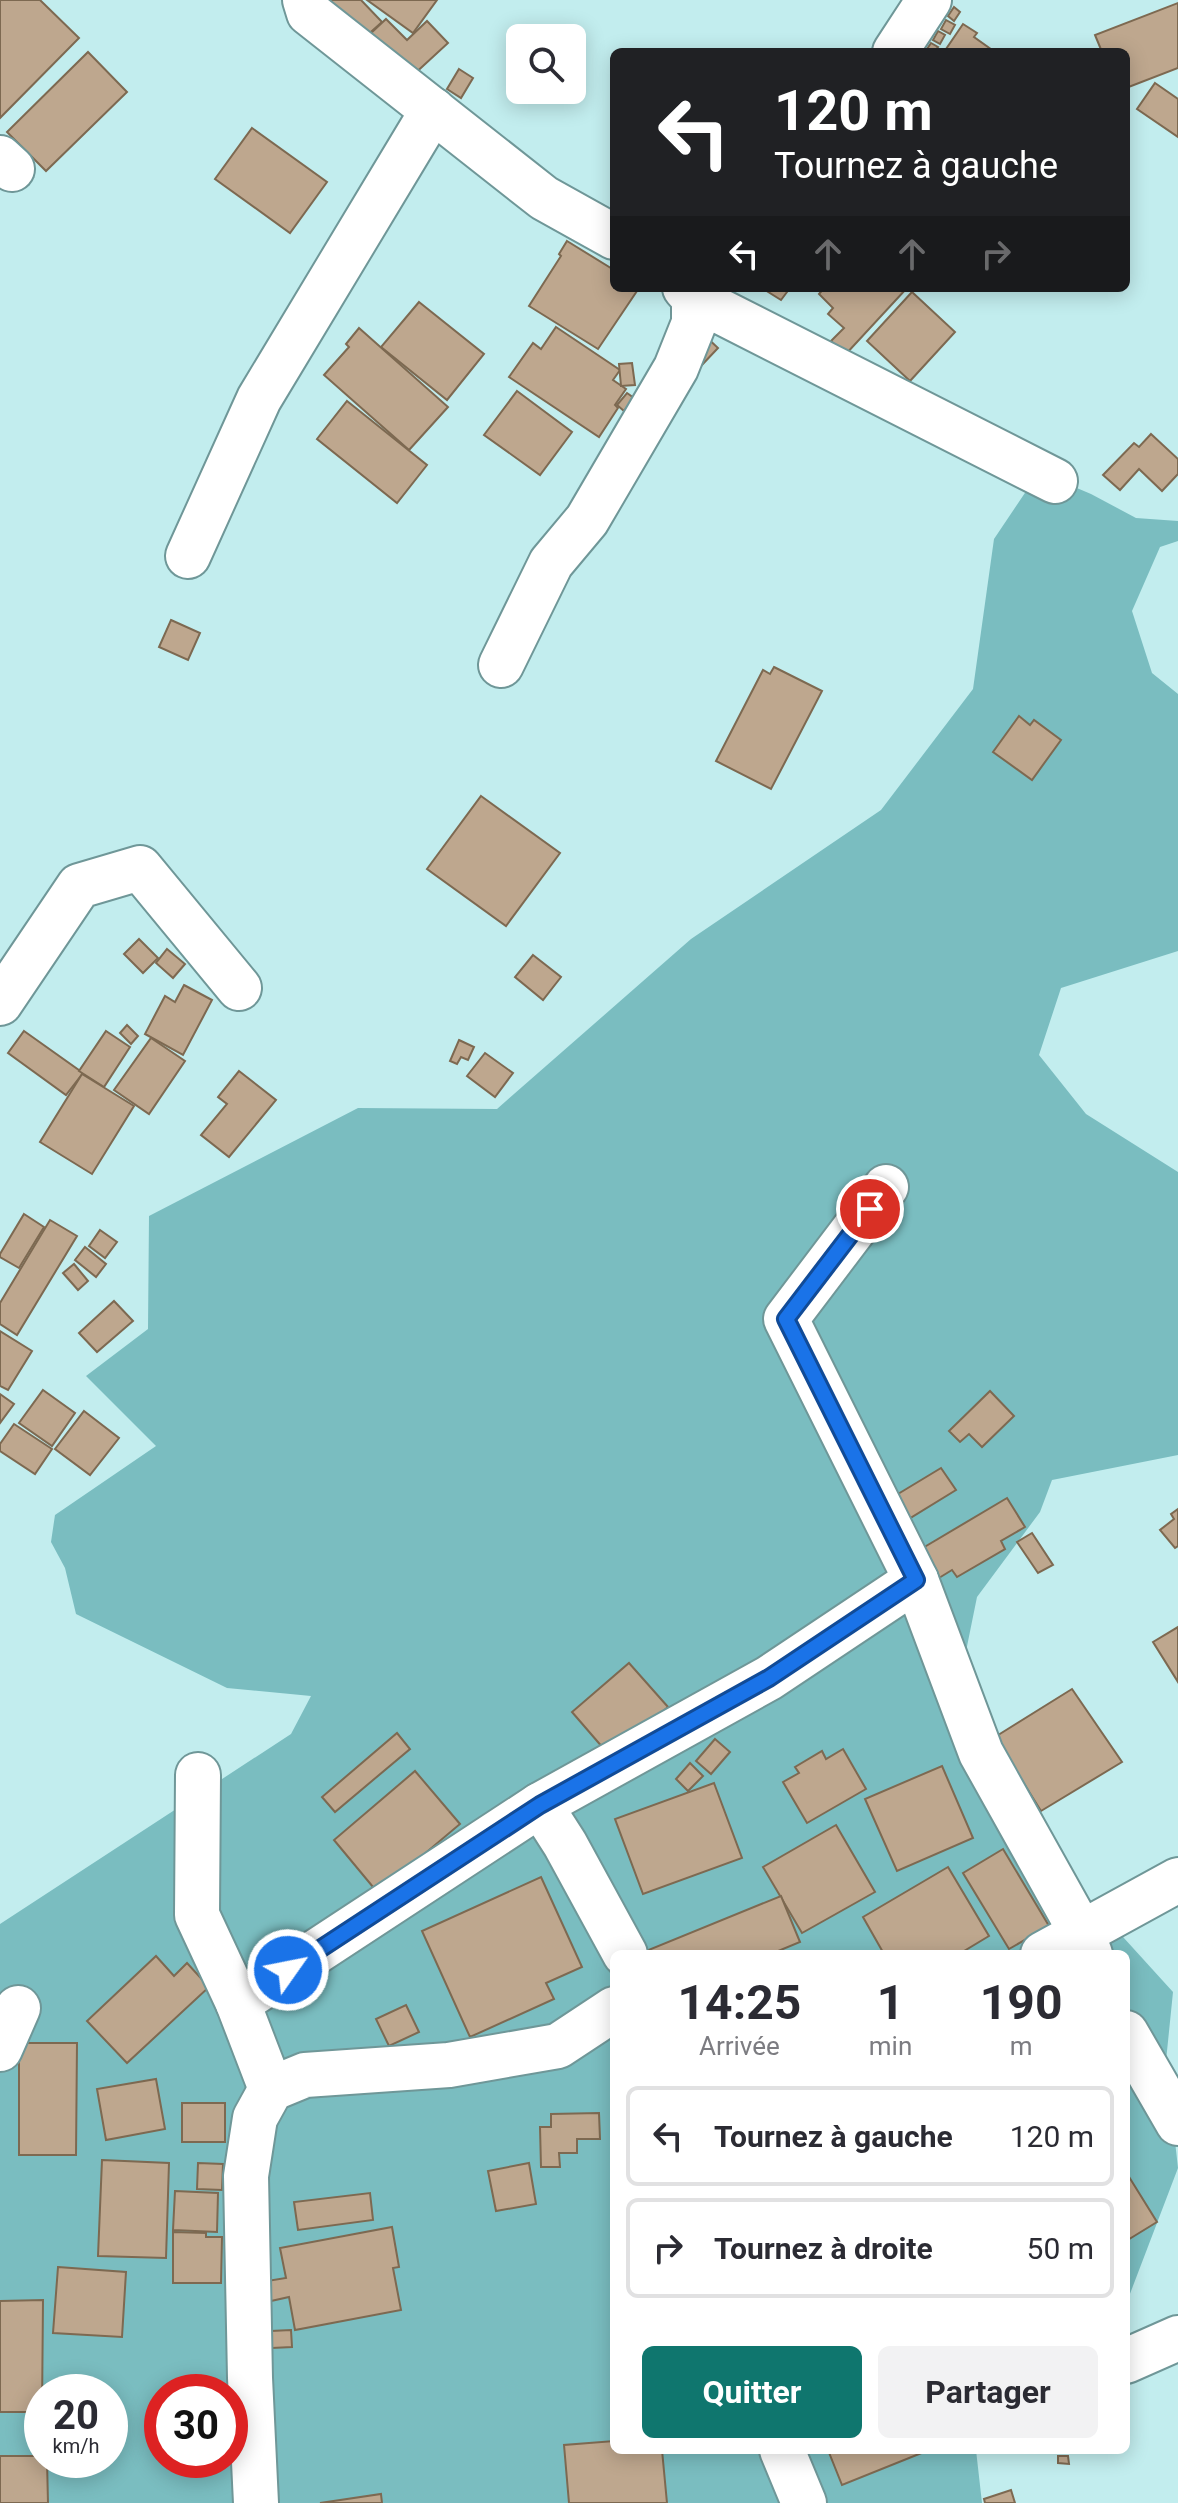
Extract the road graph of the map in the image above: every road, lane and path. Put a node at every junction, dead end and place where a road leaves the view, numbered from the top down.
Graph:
1 (305, 0) edge
2 (929, 0) edge
3 (898, 48) edge
4 (433, 110) junction
5 (610, 235) edge
6 (711, 297) edge
7 (1055, 481) dead end
8 (188, 556) dead end
9 (501, 665) dead end
10 (239, 988) dead end
11 (0, 1003) edge
12 (886, 1187) dead end
13 (916, 1580) junction
14 (198, 1775) dead end
15 (540, 1805) junction
16 (1178, 1880) edge
17 (1086, 1943) edge
18 (623, 1950) edge
19 (1059, 1950) edge
20 (238, 2003) junction
21 (18, 2008) dead end
22 (610, 2012) edge
23 (1130, 2040) edge
24 (0, 2049) edge
25 (271, 2089) junction
26 (1178, 2123) edge
27 (1178, 2338) edge
28 (1130, 2359) edge
29 (784, 2454) edge
30 (256, 2503) edge
31 (804, 2503) edge

1 - 4 street
2 - 3 street
4 - 5 street
4 - 8 street
6 - 7 street
6 - 9 street
10 - 11 street
12 - 13 street
13 - 15 street
13 - 17 street
14 - 20 street
15 - 18 street
15 - 20 street
16 - 17 street
17 - 19 street
20 - 25 street
21 - 24 street
22 - 25 street
23 - 26 street
25 - 30 street
27 - 28 street
29 - 31 street

